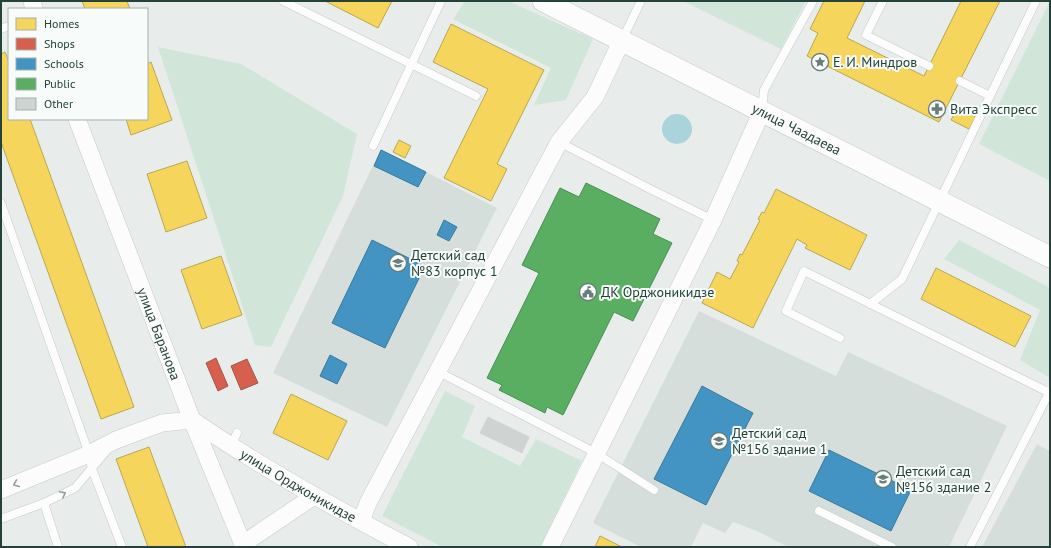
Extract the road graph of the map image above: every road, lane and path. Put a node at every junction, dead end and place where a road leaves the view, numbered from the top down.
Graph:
1 (283, 1) edge
2 (441, 1) edge
3 (543, 1) edge
4 (641, 1) edge
5 (813, 1) edge
6 (883, 1) edge
7 (1036, 1) edge
8 (622, 40) junction
9 (411, 65) junction
10 (929, 66) dead end
11 (960, 81) dead end
12 (476, 96) dead end
13 (990, 96) junction
14 (762, 111) junction
15 (76, 120) edge
16 (559, 142) junction
17 (373, 146) dead end
18 (939, 201) junction
19 (1, 203) edge
20 (713, 220) junction
21 (1050, 257) edge
22 (870, 304) junction
23 (840, 338) dead end
24 (437, 372) junction
25 (1050, 392) edge
26 (192, 420) junction
27 (596, 453) junction
28 (91, 461) junction
29 (1, 490) edge
30 (654, 490) dead end
31 (314, 496) junction
32 (44, 504) junction
33 (819, 511) dead end
34 (1, 519) edge
35 (360, 521) junction
36 (244, 546) edge
37 (58, 547) edge
38 (122, 547) edge
39 (409, 547) edge
40 (550, 547) edge
41 (892, 547) edge
42 (970, 547) edge

1 - 9 lane
2 - 9 lane
3 - 8 street, улица Чаадаева
4 - 8 lane
5 - 14 lane
6 - 10 lane
7 - 13 lane
8 - 14 street, улица Чаадаева
8 - 16 street
9 - 12 lane
9 - 17 lane
11 - 13 lane
13 - 18 lane
14 - 18 street, улица Чаадаева
14 - 20 street
15 - 26 street, улица Баранова
16 - 20 lane
16 - 24 street
18 - 21 street, улица Чаадаева
18 - 22 lane
19 - 28 lane
20 - 27 street
22 - 23 lane
22 - 25 lane
24 - 27 lane
24 - 35 street
25 - 42 lane
26 - 28 street
26 - 31 street, улица Орджоникидзе
26 - 36 street, улица Баранова
27 - 30 lane
27 - 40 street
28 -> 29 street
32 -> 28 lane
28 - 38 lane
31 - 35 street, улица Орджоникидзе
31 - 36 street
32 - 34 lane
32 - 37 lane
33 - 41 lane
35 - 39 street, улица Орджоникидзе

